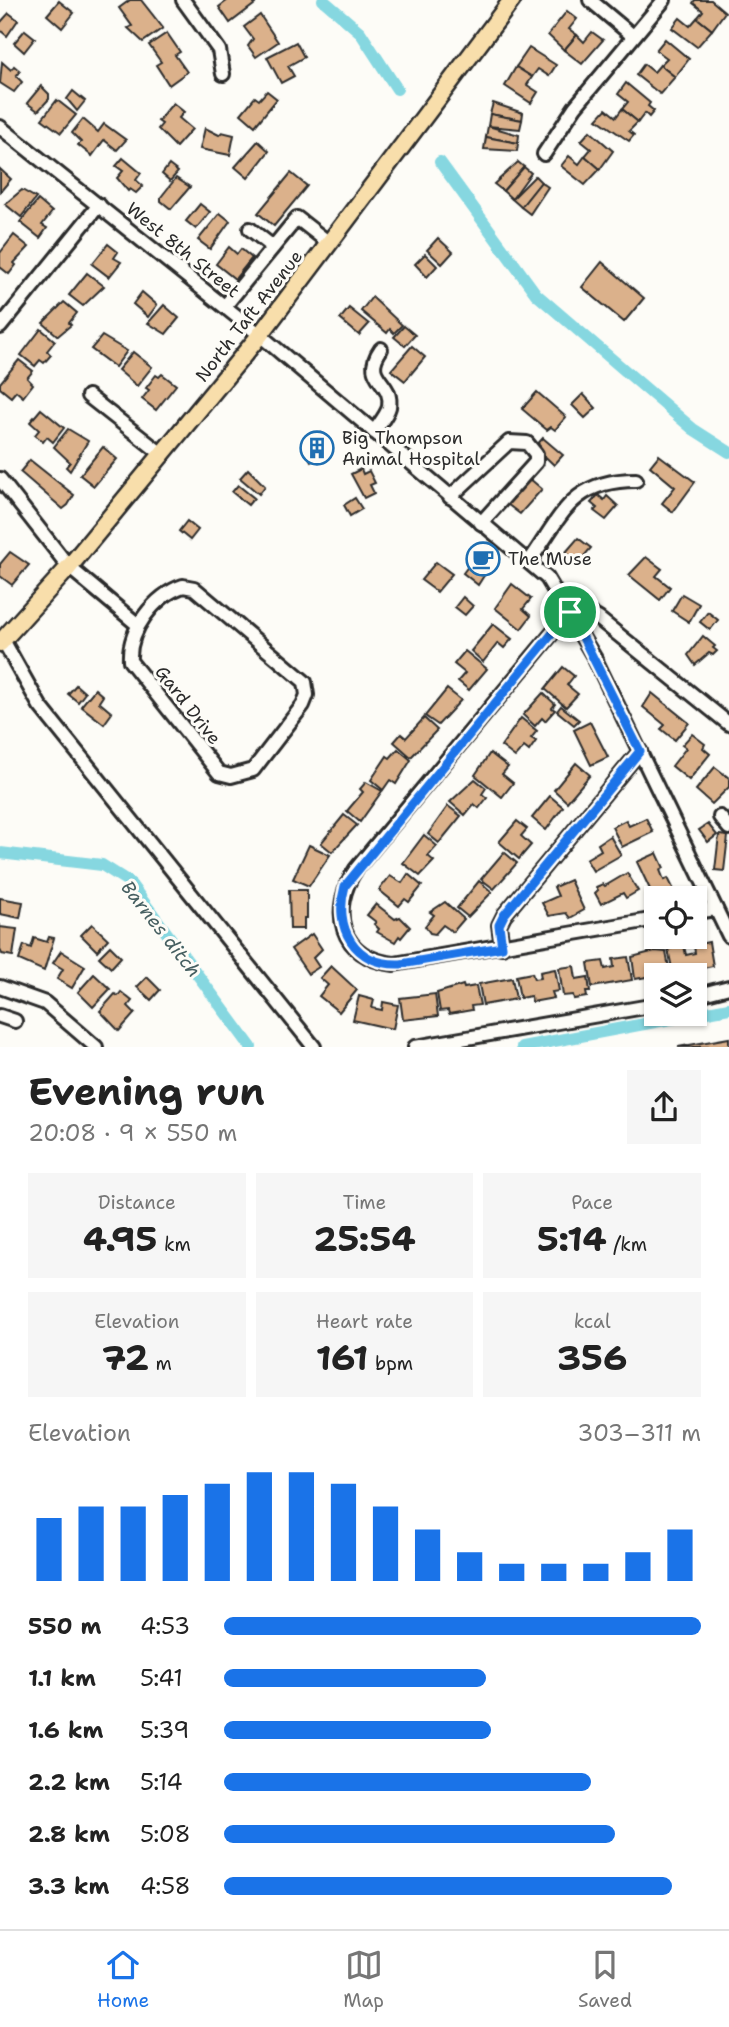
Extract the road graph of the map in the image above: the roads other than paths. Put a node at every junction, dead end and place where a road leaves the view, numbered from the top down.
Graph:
1 (183, 0) edge
2 (512, 0) edge
3 (590, 0) edge
4 (664, 0) edge
5 (633, 36) junction
6 (223, 74) dead end
7 (0, 127) edge
8 (544, 153) dead end
9 (99, 205) junction
10 (250, 229) dead end
11 (329, 243) junction
12 (273, 247) junction
13 (225, 306) junction
14 (0, 327) edge
15 (260, 335) junction
16 (380, 349) dead end
17 (88, 396) dead end
18 (374, 432) junction
19 (163, 455) junction
20 (0, 479) edge
21 (636, 480) dead end
22 (450, 497) junction
23 (481, 523) junction
24 (529, 562) junction
25 (69, 567) junction
26 (559, 595) junction
27 (570, 612) junction
28 (138, 625) junction
29 (1, 642) edge
30 (729, 724) edge
31 (640, 751) junction
32 (716, 909) junction
33 (707, 910) edge
34 (644, 921) edge
35 (729, 936) edge
36 (502, 947) junction
37 (0, 987) edge
38 (729, 988) edge
39 (707, 993) edge
40 (644, 1007) edge
41 (0, 1016) edge
42 (15, 1021) dead end
43 (96, 1047) edge
44 (314, 1047) edge
45 (415, 1047) edge

1 - 6 street
2 - 11 main road, North Taft Avenue
3 - 5 street
4 - 5 street
5 - 8 street
7 - 9 street, West 8th Street
9 - 13 street, West 8th Street
9 - 14 street
10 - 12 street
11 - 12 street
11 - 15 main road, North Taft Avenue
12 - 13 street
13 - 15 street, West 8th Street
15 - 18 street, West 8th Street
15 - 19 main road, North Taft Avenue
16 - 18 street
17 - 19 street
18 - 22 street, West 8th Street
19 - 25 main road, North Taft Avenue
20 - 25 street
21 - 24 street
22 - 23 street, West 8th Street
22 - 23 street
23 - 24 street, West 8th Street
24 - 26 street, West 8th Street
25 - 28 street
25 - 29 main road, North Taft Avenue
26 - 27 street, West 8th Street
26 - 30 street
27 - 31 street, West 8th Street
27 - 36 street
28 - 28 street, Gard Drive
29 - 44 street
31 - 32 street, West 8th Street
31 - 36 street
32 - 33 street
32 - 35 street, West 8th Street
34 - 36 street
37 - 43 street
38 - 39 street
40 - 45 street
41 - 42 street

